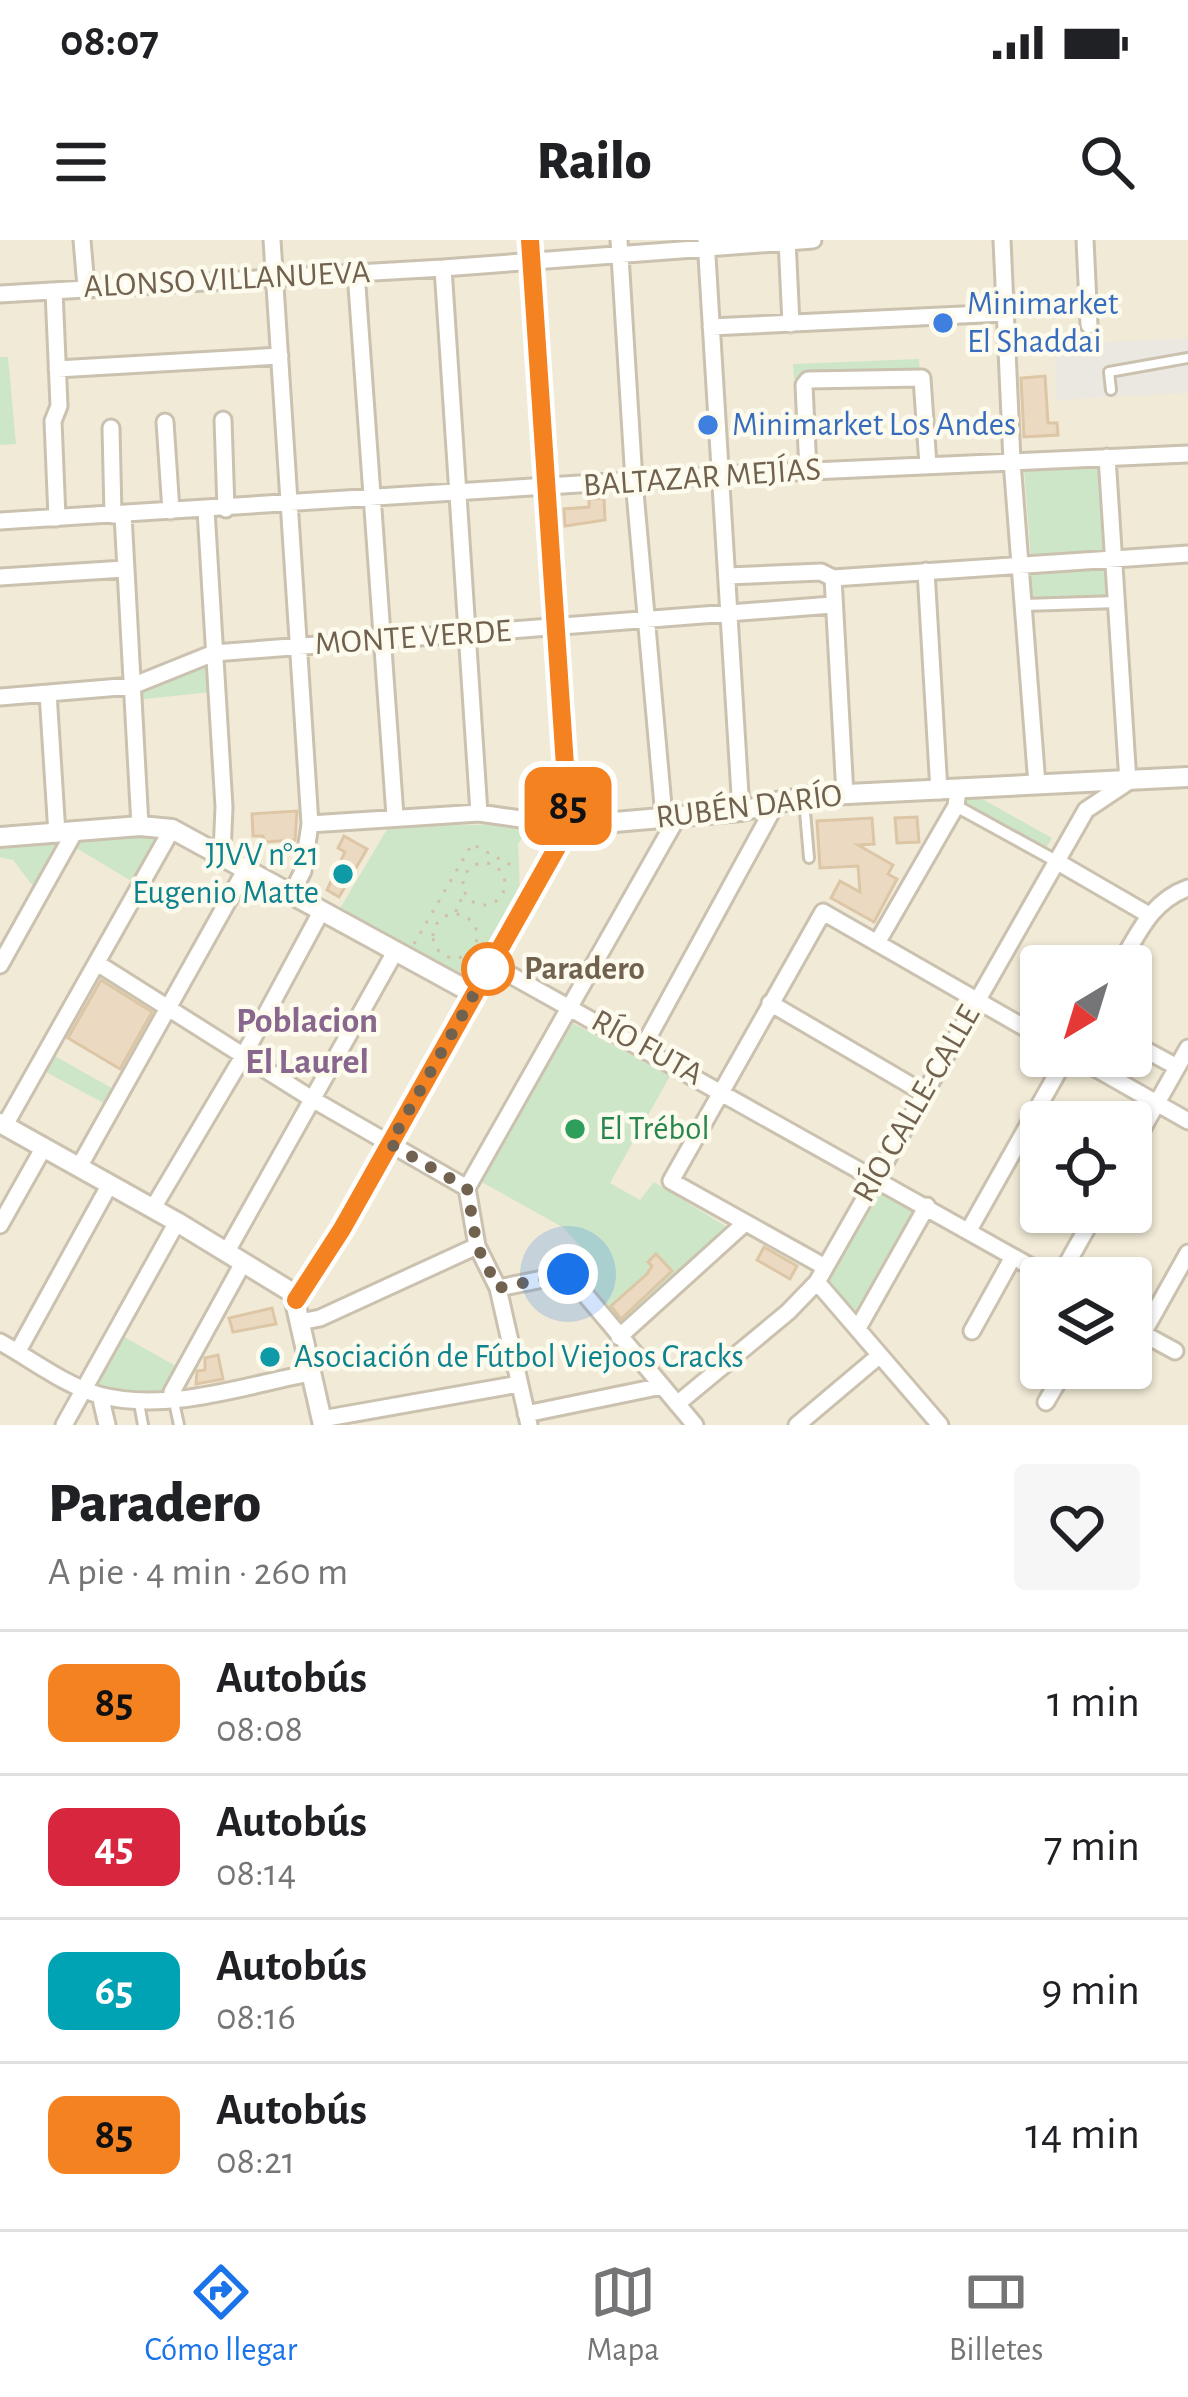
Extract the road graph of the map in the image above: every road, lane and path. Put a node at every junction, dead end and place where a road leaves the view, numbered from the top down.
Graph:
1 (82, 240) edge
2 (272, 240) edge
3 (530, 240) edge
4 (813, 240) edge
5 (1002, 240) edge
6 (1085, 240) edge
7 (788, 241) edge
8 (706, 243) edge
9 (620, 246) edge
10 (532, 261) junction
11 (443, 268) junction
12 (356, 272) junction
13 (274, 277) junction
14 (86, 287) junction
15 (54, 291) junction
16 (0, 294) edge
17 (1004, 313) junction
18 (791, 324) junction
19 (1089, 325) dead end
20 (712, 327) junction
21 (280, 356) junction
22 (1188, 358) edge
23 (57, 369) junction
24 (1111, 390) dead end
25 (224, 420) dead end
26 (165, 422) dead end
27 (111, 428) dead end
28 (1188, 454) edge
29 (1107, 457) junction
30 (1012, 461) junction
31 (928, 465) junction
32 (808, 471) junction
33 (721, 475) junction
34 (634, 481) junction
35 (547, 488) junction
36 (458, 493) junction
37 (372, 499) junction
38 (289, 504) junction
39 (226, 509) junction
40 (206, 510) junction
41 (171, 511) junction
42 (118, 515) junction
43 (57, 518) junction
44 (0, 521) edge
45 (1188, 554) edge
46 (1116, 561) junction
47 (1021, 565) junction
48 (124, 569) junction
49 (926, 571) junction
50 (728, 575) junction
51 (0, 577) edge
52 (832, 578) junction
53 (1118, 602) junction
54 (832, 605) junction
55 (1024, 605) junction
56 (730, 616) junction
57 (646, 623) junction
58 (556, 628) junction
59 (465, 633) junction
60 (381, 640) junction
61 (298, 647) junction
62 (214, 653) junction
63 (132, 686) junction
64 (48, 693) junction
65 (0, 697) edge
66 (1188, 777) edge
67 (1128, 782) junction
68 (1037, 785) junction
69 (845, 795) junction
70 (951, 795) junction
71 (804, 797) junction
72 (778, 800) junction
73 (741, 811) junction
74 (479, 813) junction
75 (395, 816) junction
76 (671, 817) junction
77 (310, 824) junction
78 (140, 826) junction
79 (569, 826) junction
80 (172, 829) junction
81 (66, 832) junction
82 (0, 837) edge
83 (222, 853) junction
84 (809, 858) dead end
85 (1056, 861) junction
86 (511, 865) dead end
87 (247, 867) junction
88 (1188, 888) edge
89 (292, 893) junction
90 (467, 897) junction
91 (322, 910) junction
92 (456, 914) junction
93 (1149, 915) junction
94 (877, 943) junction
95 (475, 944) junction
96 (1131, 945) edge
97 (404, 948) junction
98 (487, 956) junction
99 (97, 963) junction
100 (0, 965) edge
101 (474, 994) junction
102 (976, 1000) junction
103 (770, 1003) junction
104 (570, 1005) junction
105 (170, 1006) junction
106 (1020, 1025) edge
107 (643, 1047) junction
108 (1188, 1048) edge
109 (245, 1053) junction
110 (1152, 1053) edge
111 (1177, 1067) junction
112 (1059, 1077) edge
113 (1109, 1077) edge
114 (721, 1090) junction
115 (924, 1093) junction
116 (312, 1099) junction
117 (1157, 1103) junction
118 (1152, 1112) edge
119 (1188, 1121) edge
120 (2, 1124) edge
121 (390, 1144) junction
122 (44, 1147) junction
123 (79, 1167) junction
124 (875, 1177) junction
125 (110, 1184) junction
126 (467, 1188) junction
127 (927, 1206) junction
128 (153, 1208) junction
129 (177, 1222) junction
130 (745, 1223) junction
131 (0, 1225) edge
132 (969, 1230) junction
133 (477, 1246) junction
134 (1188, 1253) edge
135 (1013, 1257) junction
136 (235, 1258) junction
137 (1020, 1260) edge
138 (821, 1275) junction
139 (498, 1288) junction
140 (296, 1300) junction
141 (1152, 1307) edge
142 (300, 1322) junction
143 (858, 1328) junction
144 (972, 1331) dead end
145 (619, 1337) junction
146 (1152, 1338) edge
147 (0, 1342) edge
148 (1175, 1351) dead end
149 (18, 1352) junction
150 (880, 1355) junction
151 (310, 1373) junction
152 (519, 1384) junction
153 (662, 1386) junction
154 (1054, 1389) edge
155 (92, 1392) junction
156 (139, 1400) junction
157 (174, 1400) junction
158 (1046, 1402) dead end
159 (685, 1418) edge
160 (528, 1420) edge
161 (322, 1422) edge
162 (64, 1425) edge
163 (106, 1425) edge
164 (143, 1425) edge
165 (179, 1425) edge
166 (797, 1425) edge
167 (940, 1425) edge

1 - 14 street
2 - 13 street
3 - 10 street
4 - 7 street, ALONSO VILLANUEVA
5 - 17 street
6 - 19 street
7 - 8 street, ALONSO VILLANUEVA
7 - 18 street
8 - 9 street, ALONSO VILLANUEVA
8 - 20 street
9 - 10 street, ALONSO VILLANUEVA
9 - 34 street
10 - 11 street, ALONSO VILLANUEVA
10 - 35 street
11 - 12 street, ALONSO VILLANUEVA
11 - 36 street
12 - 13 street, ALONSO VILLANUEVA
12 - 37 street
13 - 14 street, ALONSO VILLANUEVA
13 - 21 street
14 - 15 street, ALONSO VILLANUEVA
15 - 16 street, ALONSO VILLANUEVA
15 - 23 street
17 - 18 street
17 - 30 street
18 - 20 street
20 - 33 street
21 - 23 street
21 - 38 street
22 - 24 lane
23 - 43 street
25 - 39 street
26 - 41 street
27 - 42 street
28 - 29 street, BALTAZAR MEJÍAS
29 - 30 street, BALTAZAR MEJÍAS
29 - 46 street
30 - 31 street, BALTAZAR MEJÍAS
30 - 47 street
31 - 32 street, BALTAZAR MEJÍAS
31 - 32 street
32 - 33 street, BALTAZAR MEJÍAS
33 - 34 street, BALTAZAR MEJÍAS
33 - 50 street
34 - 35 street, BALTAZAR MEJÍAS
34 - 57 street
35 - 36 street, BALTAZAR MEJÍAS
35 - 58 street
36 - 37 street, BALTAZAR MEJÍAS
36 - 59 street
37 - 38 street, BALTAZAR MEJÍAS
37 - 60 street
38 - 39 street, BALTAZAR MEJÍAS
38 - 61 street
39 - 40 street, BALTAZAR MEJÍAS
40 - 41 street, BALTAZAR MEJÍAS
40 - 62 street
41 - 42 street, BALTAZAR MEJÍAS
42 - 43 street, BALTAZAR MEJÍAS
42 - 48 street
43 - 44 street, BALTAZAR MEJÍAS
45 - 46 street
46 - 47 street
46 - 53 street
47 - 49 street
47 - 55 street
48 - 51 street
48 - 63 street
49 - 52 street
49 - 70 street
50 - 52 street
50 - 56 street
52 - 54 street
53 - 55 street
53 - 67 street
54 - 56 street, MONTE VERDE
54 - 69 street
55 - 68 street
56 - 57 street, MONTE VERDE
56 - 73 street
57 - 58 street, MONTE VERDE
57 - 76 street
58 - 59 street, MONTE VERDE
58 - 79 street
59 - 60 street, MONTE VERDE
59 - 74 street
60 - 61 street, MONTE VERDE
60 - 75 street
61 - 62 street, MONTE VERDE
61 - 77 street
62 - 63 street, MONTE VERDE
62 - 83 street
63 - 64 street, MONTE VERDE
63 - 78 street
64 - 65 street, MONTE VERDE
64 - 81 street
66 - 67 street, RUBÉN DARÍO
67 - 68 street, RUBÉN DARÍO
67 - 85 street, RÍO CALLE-CALLE
68 - 70 street, RUBÉN DARÍO
69 - 70 street, RUBÉN DARÍO
69 - 71 street, RUBÉN DARÍO
70 - 85 street
70 - 94 street
71 - 72 street, RUBÉN DARÍO
71 - 84 lane
72 - 73 street, RUBÉN DARÍO
72 - 107 street
73 - 76 street, RUBÉN DARÍO
74 - 75 street, RUBÉN DARÍO
74 - 79 street, RUBÉN DARÍO
75 - 77 street, RUBÉN DARÍO
76 - 79 street, RUBÉN DARÍO
76 - 104 street
77 - 89 street
78 - 80 street
78 - 81 street
79 - 98 street
80 - 83 street
80 - 99 street
81 - 82 street
81 - 100 street
83 - 87 street
85 - 93 street
85 - 102 street, RÍO CALLE-CALLE
86 - 97 path
87 - 89 street
87 - 105 street
88 - 93 street
89 - 91 street
90 - 90 path
90 - 92 path
91 - 97 street
91 - 109 street
92 - 95 path
92 - 95 path
93 - 96 street
94 - 102 street
94 - 103 street
95 - 98 path
97 - 101 street
97 - 116 street
98 - 101 street
98 - 104 street, RÍO FUTA
99 - 105 street
99 - 120 street
101 - 121 street
102 - 106 street
102 - 115 street, RÍO CALLE-CALLE
103 - 114 street
103 - 115 street
104 - 107 street, RÍO FUTA
104 - 126 street
105 - 109 street
105 - 123 street
107 - 114 street, RÍO FUTA
108 - 111 street
109 - 116 street
109 - 128 street
110 - 111 street
111 - 117 street
112 - 132 street
113 - 117 street
114 - 124 street, RÍO FUTA
114 - 130 street
115 - 124 street, RÍO CALLE-CALLE
116 - 121 street
116 - 136 street
117 - 118 street
117 - 119 street
120 - 122 street
121 - 126 street
121 - 140 street
122 - 123 street
122 - 131 street
123 - 125 street
124 - 127 street, RÍO FUTA
124 - 138 street, RÍO CALLE-CALLE
125 - 128 street
125 - 149 street
126 - 133 street
127 - 132 street, RÍO FUTA
127 - 143 street
128 - 129 street
129 - 136 street
129 - 155 street
130 - 138 street
130 - 145 street
132 - 135 street, RÍO FUTA
133 - 139 street
133 - 142 street
134 - 141 street
135 - 137 street, RÍO FUTA
135 - 144 street
136 - 140 street
136 - 157 street
138 - 143 street
138 - 159 street, RÍO CALLE-CALLE
139 - 145 street
139 - 152 street
140 - 142 street
142 - 151 street
143 - 150 street
145 - 153 street
146 - 148 street
147 - 149 street
149 - 155 street
150 - 166 street
150 - 167 street
151 - 157 street
151 - 161 street
152 - 160 street
152 - 161 street
153 - 159 street
153 - 160 street
154 - 158 street
155 - 156 street
155 - 162 street
155 - 163 street
156 - 157 street
156 - 164 lane
157 - 165 lane

